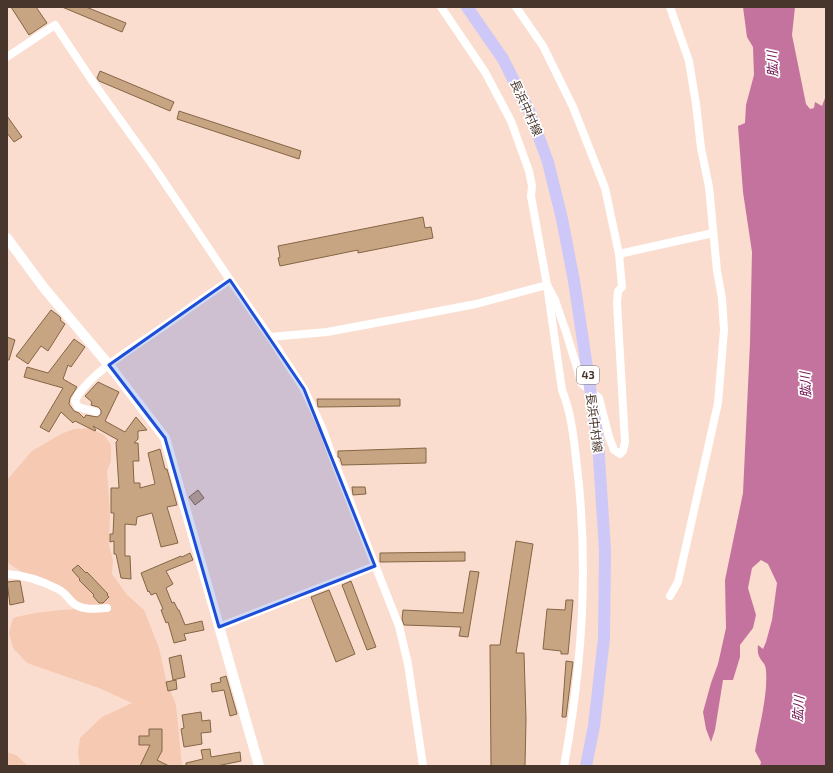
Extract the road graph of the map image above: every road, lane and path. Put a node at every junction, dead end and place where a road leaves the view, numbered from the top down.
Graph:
1 (441, 7) edge
2 (467, 7) edge
3 (516, 7) edge
4 (670, 7) edge
5 (7, 57) edge
6 (713, 233) junction
7 (7, 238) edge
8 (619, 254) junction
9 (230, 280) junction
10 (548, 286) junction
11 (270, 337) junction
12 (109, 365) junction
13 (590, 390) junction
14 (96, 412) dead end
15 (375, 566) junction
16 (7, 574) edge
17 (670, 596) dead end
18 (107, 608) dead end
19 (220, 627) junction
20 (259, 766) edge
21 (423, 766) edge
22 (564, 766) edge
23 (586, 766) edge

1 - 10 street
2 - 13 main road, 長浜中村線 / 43
3 - 8 street
4 - 6 street
5 - 9 street
6 - 8 street
6 - 17 street
7 - 12 street
8 - 13 street
9 - 11 street
9 - 12 street
10 - 11 street
10 - 13 street
10 - 22 street
11 - 15 street
12 - 14 street
12 - 19 street
13 - 23 main road, 長浜中村線 / 43
15 - 19 street
15 - 21 street
16 - 18 street
19 - 20 street

